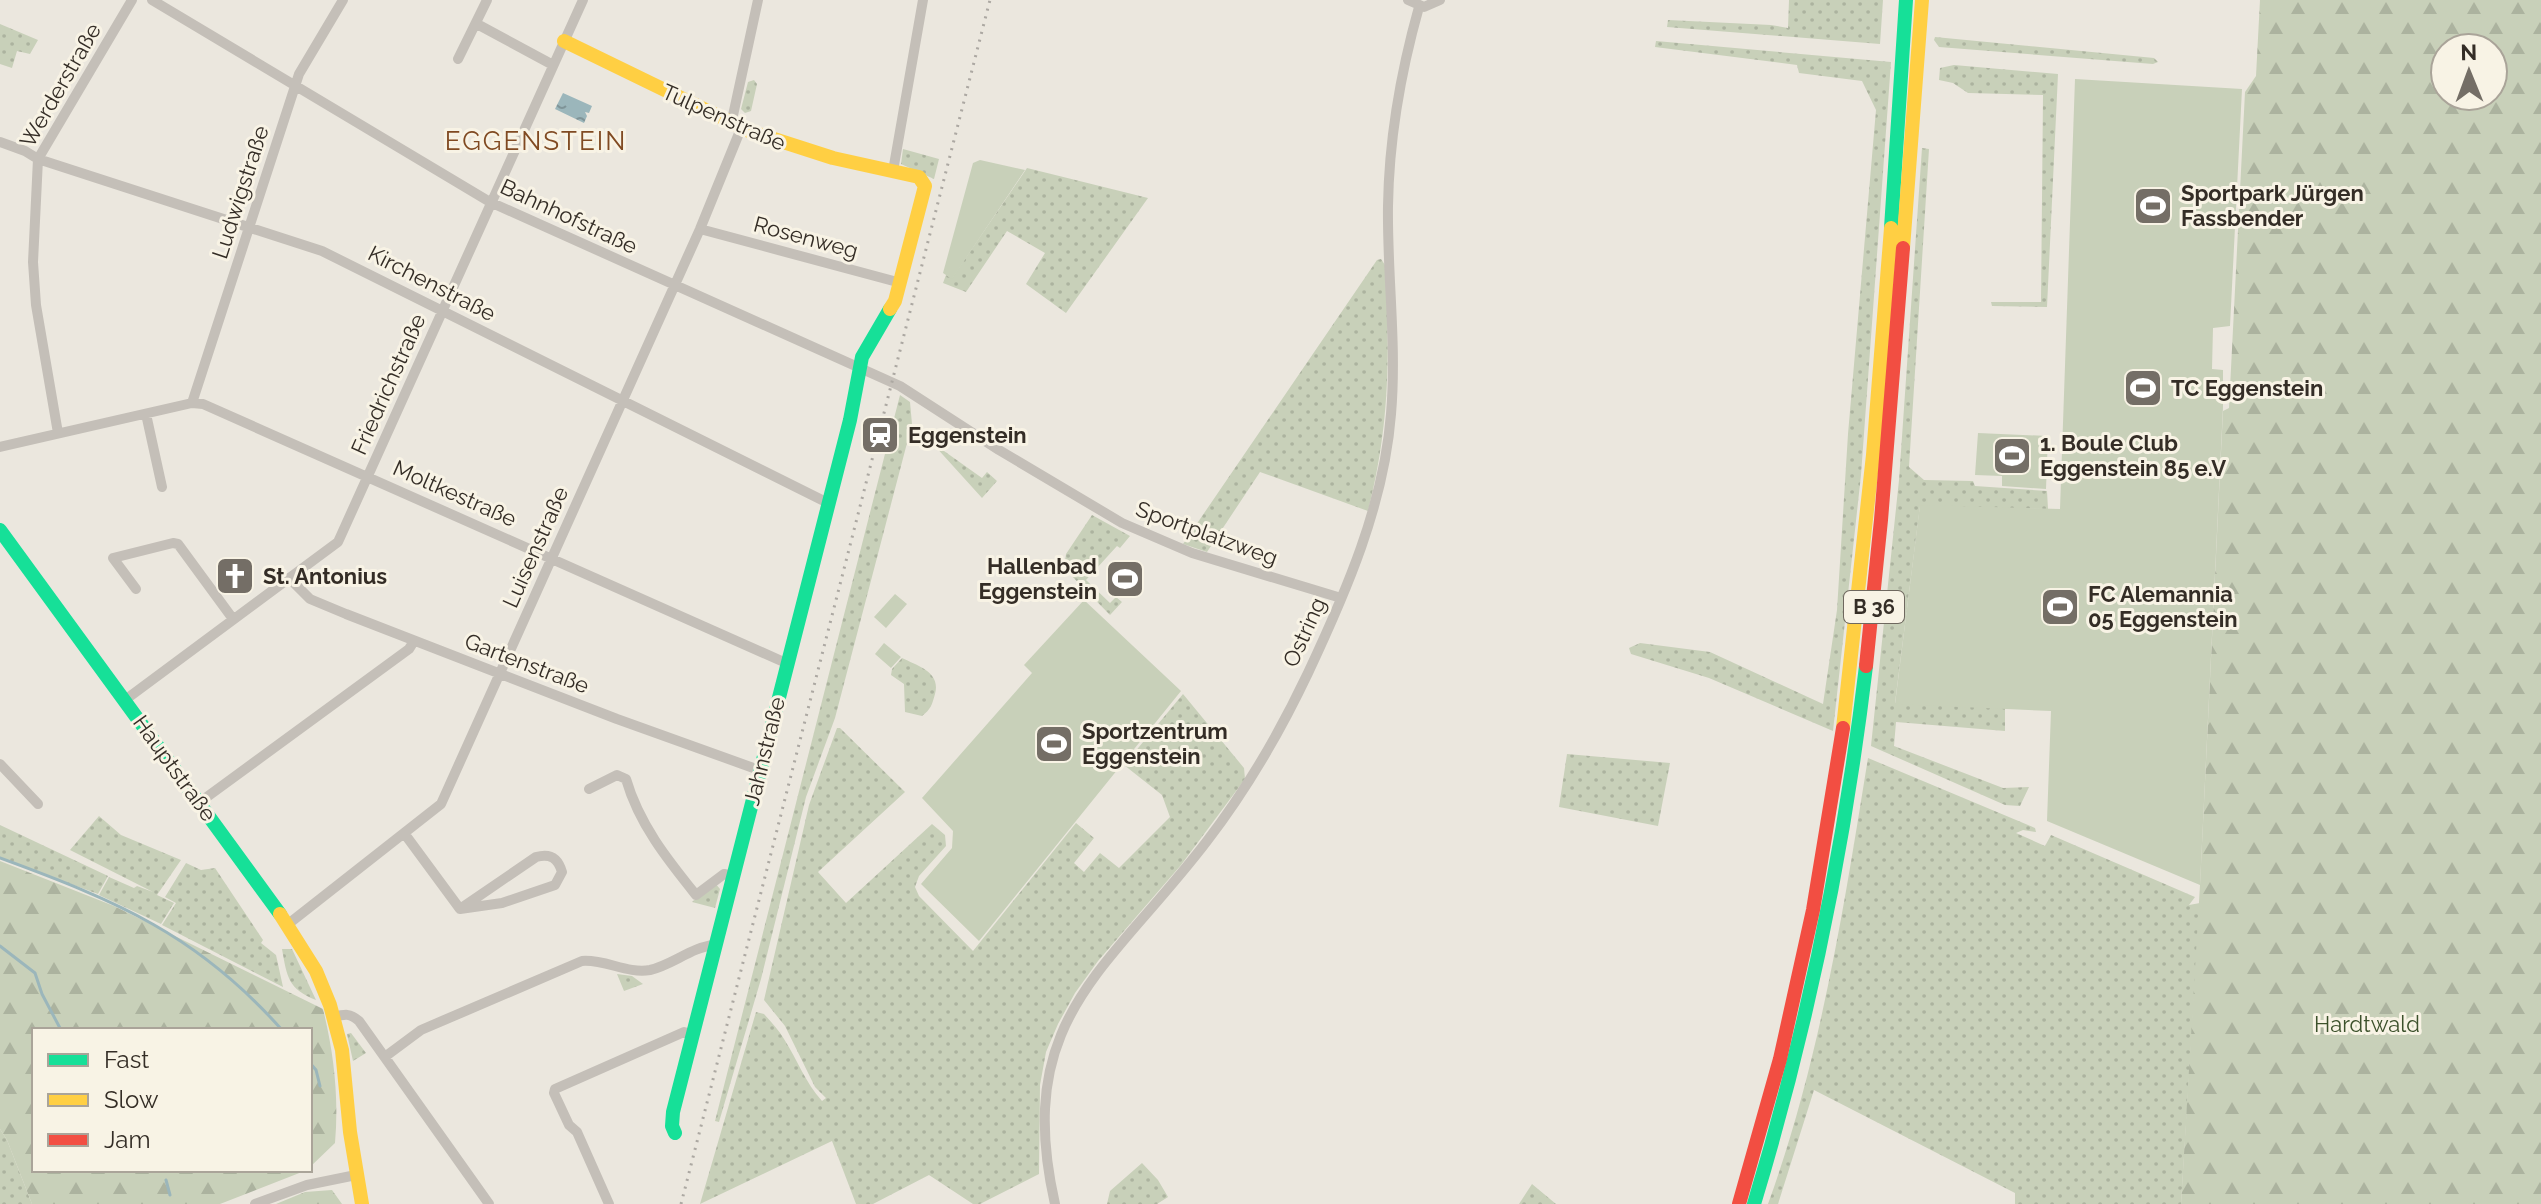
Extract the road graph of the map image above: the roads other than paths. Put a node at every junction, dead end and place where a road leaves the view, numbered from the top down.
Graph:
1 (132, 0) edge
2 (152, 0) edge
3 (343, 0) edge
4 (487, 0) edge
5 (583, 0) edge
6 (758, 0) edge
7 (923, 0) edge
8 (1408, 0) edge
9 (1440, 0) edge
10 (1906, 0) edge
11 (1922, 0) edge
12 (1419, 7) junction
13 (477, 24) junction
14 (564, 41) junction
15 (458, 59) dead end
16 (553, 65) junction
17 (295, 85) junction
18 (737, 123) junction
19 (0, 142) edge
20 (38, 159) junction
21 (893, 171) junction
22 (490, 202) junction
23 (250, 229) junction
24 (700, 229) junction
25 (901, 283) junction
26 (674, 285) junction
27 (443, 310) junction
28 (860, 368) junction
29 (622, 401) junction
30 (192, 403) junction
31 (146, 414) junction
32 (58, 433) junction
33 (0, 447) edge
34 (368, 476) junction
35 (162, 487) dead end
36 (828, 503) junction
37 (0, 530) edge
38 (552, 558) junction
39 (289, 578) junction
40 (136, 589) dead end
41 (1341, 598) junction
42 (233, 619) junction
43 (414, 641) junction
44 (786, 663) junction
45 (501, 674) junction
46 (125, 700) junction
47 (0, 764) edge
48 (759, 770) junction
49 (589, 789) dead end
50 (200, 802) junction
51 (38, 804) dead end
52 (404, 833) junction
53 (733, 876) junction
54 (460, 909) junction
55 (287, 925) junction
56 (714, 945) junction
57 (334, 1017) junction
58 (692, 1034) junction
59 (386, 1056) junction
60 (675, 1133) dead end
61 (356, 1175) junction
62 (255, 1204) edge
63 (362, 1204) edge
64 (489, 1204) edge
65 (609, 1204) edge
66 (1055, 1204) edge
67 (1739, 1204) edge
68 (1754, 1204) edge

1 - 20 street, Werderstraße
2 - 17 street, Bahnhofstraße
3 - 17 street, Ludwigstraße
4 - 13 street
5 - 14 street, Friedrichstraße
6 - 18 street, Luisenstraße
7 - 21 street
8 - 12 street
9 - 12 street
10 - 67 main road, B 36
11 - 68 main road, B 36
12 - 41 street, Ostring
13 - 15 street
13 - 16 street
14 - 16 street, Friedrichstraße
14 - 18 main road, Tulpenstraße
16 - 22 street, Friedrichstraße
17 - 22 street, Bahnhofstraße
17 - 23 street, Ludwigstraße
18 - 21 main road, Tulpenstraße
18 - 24 street, Luisenstraße
19 - 20 street, Kirchenstraße
20 - 23 street, Kirchenstraße
20 - 32 street, Werderstraße
21 - 25 main road, Tulpenstraße
22 - 26 street, Bahnhofstraße
22 - 27 street, Friedrichstraße
23 - 27 street, Kirchenstraße
23 - 30 street, Ludwigstraße
24 - 25 street, Rosenweg
24 - 26 street, Luisenstraße
25 - 28 main road, Jahnstraße
26 - 28 street, Bahnhofstraße
26 - 29 street, Luisenstraße
27 - 29 street, Kirchenstraße
27 - 34 street, Friedrichstraße
28 - 36 main road, Jahnstraße
28 - 41 street, Sportplatzweg
29 - 36 street, Kirchenstraße
29 - 38 street, Luisenstraße
30 - 31 street
30 - 34 street, Moltkestraße
31 - 32 street
31 - 35 street
32 - 33 street
34 - 38 street, Moltkestraße
34 - 39 street, Friedrichstraße
36 - 44 main road, Jahnstraße
37 - 46 main road, Hauptstraße
38 - 44 street, Moltkestraße
38 - 45 street, Luisenstraße
39 - 42 street, Friedrichstraße
39 - 43 street, Gartenstraße
40 - 42 street
41 - 66 street, Ostring
42 - 46 street, Friedrichstraße
43 - 45 street, Gartenstraße
43 - 50 street
44 - 48 main road, Jahnstraße
45 - 48 street, Gartenstraße
45 - 52 street, Luisenstraße
46 - 50 main road, Hauptstraße
47 - 51 street
48 - 53 main road, Jahnstraße
49 - 53 street
50 - 55 main road, Hauptstraße
52 - 54 street
52 - 55 street, Luisenstraße
53 - 56 main road, Jahnstraße
54 - 54 street
55 - 57 main road, Hauptstraße
56 - 58 main road, Jahnstraße
56 - 59 street
57 - 59 street
57 - 61 main road, Hauptstraße
58 - 60 main road, Jahnstraße
58 - 65 street
59 - 64 street
61 - 62 street
61 - 63 main road, Hauptstraße

